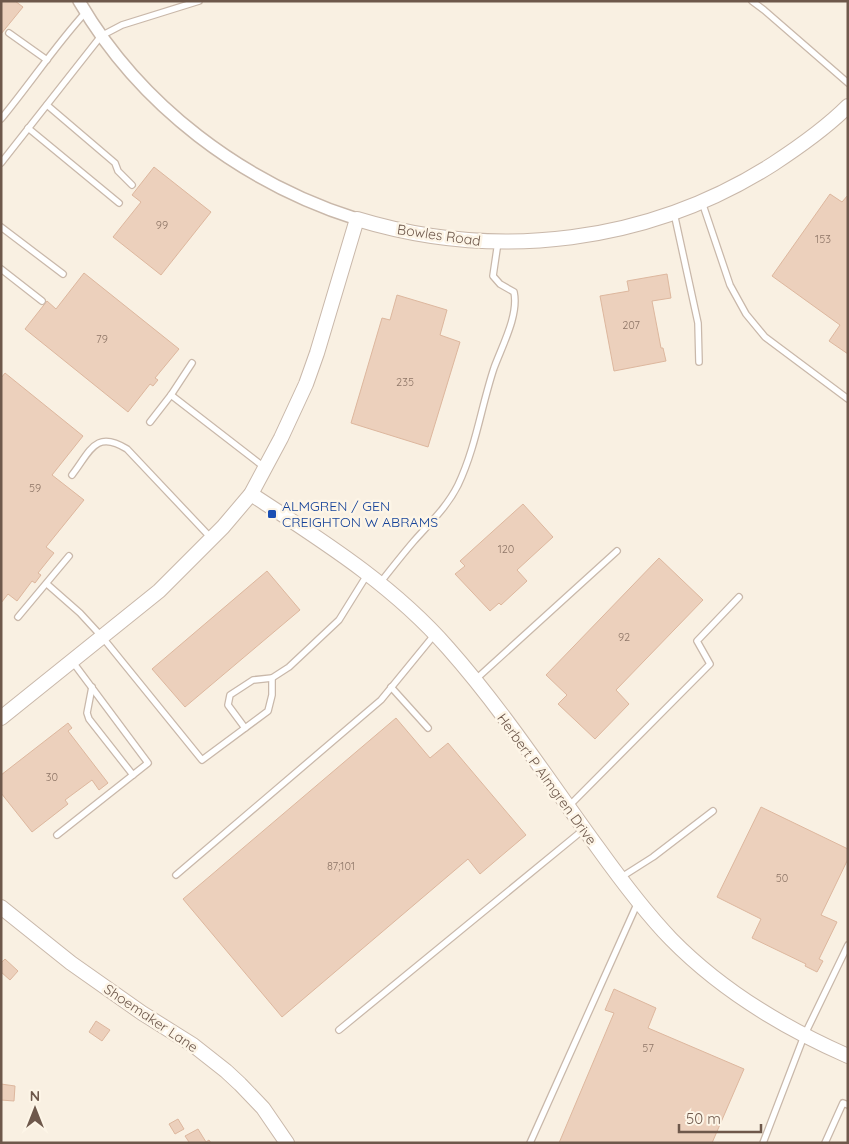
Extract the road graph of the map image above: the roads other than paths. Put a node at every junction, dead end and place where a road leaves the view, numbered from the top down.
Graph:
1 (78, 1) edge
2 (199, 1) edge
3 (752, 1) edge
4 (85, 13) junction
5 (8, 33) dead end
6 (101, 36) junction
7 (47, 60) junction
8 (848, 83) edge
9 (47, 104) junction
10 (848, 106) edge
11 (1, 119) edge
12 (28, 128) junction
13 (1, 163) edge
14 (132, 185) dead end
15 (702, 202) junction
16 (119, 203) dead end
17 (674, 213) junction
18 (358, 219) junction
19 (1, 226) edge
20 (498, 242) junction
21 (1, 269) edge
22 (63, 274) dead end
23 (42, 301) dead end
24 (699, 362) dead end
25 (192, 364) dead end
26 (171, 396) junction
27 (848, 399) edge
28 (150, 422) dead end
29 (266, 468) junction
30 (72, 475) dead end
31 (251, 494) junction
32 (212, 539) junction
33 (617, 552) dead end
34 (69, 556) dead end
35 (368, 574) junction
36 (380, 583) junction
37 (47, 584) junction
38 (739, 597) dead end
39 (18, 618) dead end
40 (435, 634) junction
41 (102, 638) junction
42 (72, 661) junction
43 (272, 678) junction
44 (475, 680) junction
45 (92, 687) junction
46 (391, 687) junction
47 (1, 718) edge
48 (246, 728) junction
49 (428, 728) dead end
50 (133, 776) junction
51 (568, 807) junction
52 (713, 812) dead end
53 (584, 829) junction
54 (58, 835) dead end
55 (176, 875) dead end
56 (620, 878) junction
57 (638, 902) junction
58 (1, 907) edge
59 (848, 944) edge
60 (339, 1030) dead end
61 (804, 1036) junction
62 (848, 1056) edge
63 (848, 1105) edge
64 (288, 1143) edge
65 (530, 1143) edge
66 (763, 1143) edge
67 (825, 1143) edge

1 - 4 street, Bowles Road
2 - 6 lane
3 - 8 lane
4 - 6 street, Bowles Road
4 - 7 lane
5 - 7 lane
6 - 9 lane
6 - 18 street, Bowles Road
7 - 11 lane
9 - 12 lane
9 - 14 lane
10 - 15 street, Bowles Road
12 - 13 lane
12 - 16 lane
15 - 17 street, Bowles Road
15 - 27 lane
17 - 20 street, Bowles Road
17 - 24 lane
18 - 20 street, Bowles Road
18 - 29 street
19 - 22 lane
20 - 36 lane
21 - 23 lane
25 - 26 lane
26 - 28 lane
26 - 29 lane
29 - 31 street
30 - 32 lane
31 - 32 street
31 - 35 street, Herbert P Almgren Drive
32 - 41 street
33 - 44 lane
34 - 37 lane
35 - 36 street, Herbert P Almgren Drive
35 - 43 lane
36 - 40 street, Herbert P Almgren Drive
37 - 39 lane
37 - 41 lane
38 - 51 lane
40 - 44 street, Herbert P Almgren Drive
40 - 46 lane
41 - 42 street
41 - 48 lane
42 - 45 lane
42 - 47 street
43 - 48 lane
43 - 48 lane
44 - 51 street, Herbert P Almgren Drive
45 - 50 lane
45 - 50 lane
46 - 49 lane
46 - 55 lane
50 - 54 lane
51 - 53 street, Herbert P Almgren Drive
52 - 56 lane
53 - 56 street, Herbert P Almgren Drive
53 - 60 lane
56 - 57 street, Herbert P Almgren Drive
57 - 61 street, Herbert P Almgren Drive
57 - 65 lane
58 - 64 street, Shoemaker Lane
59 - 61 lane
61 - 62 street, Herbert P Almgren Drive
61 - 66 lane
63 - 67 lane

